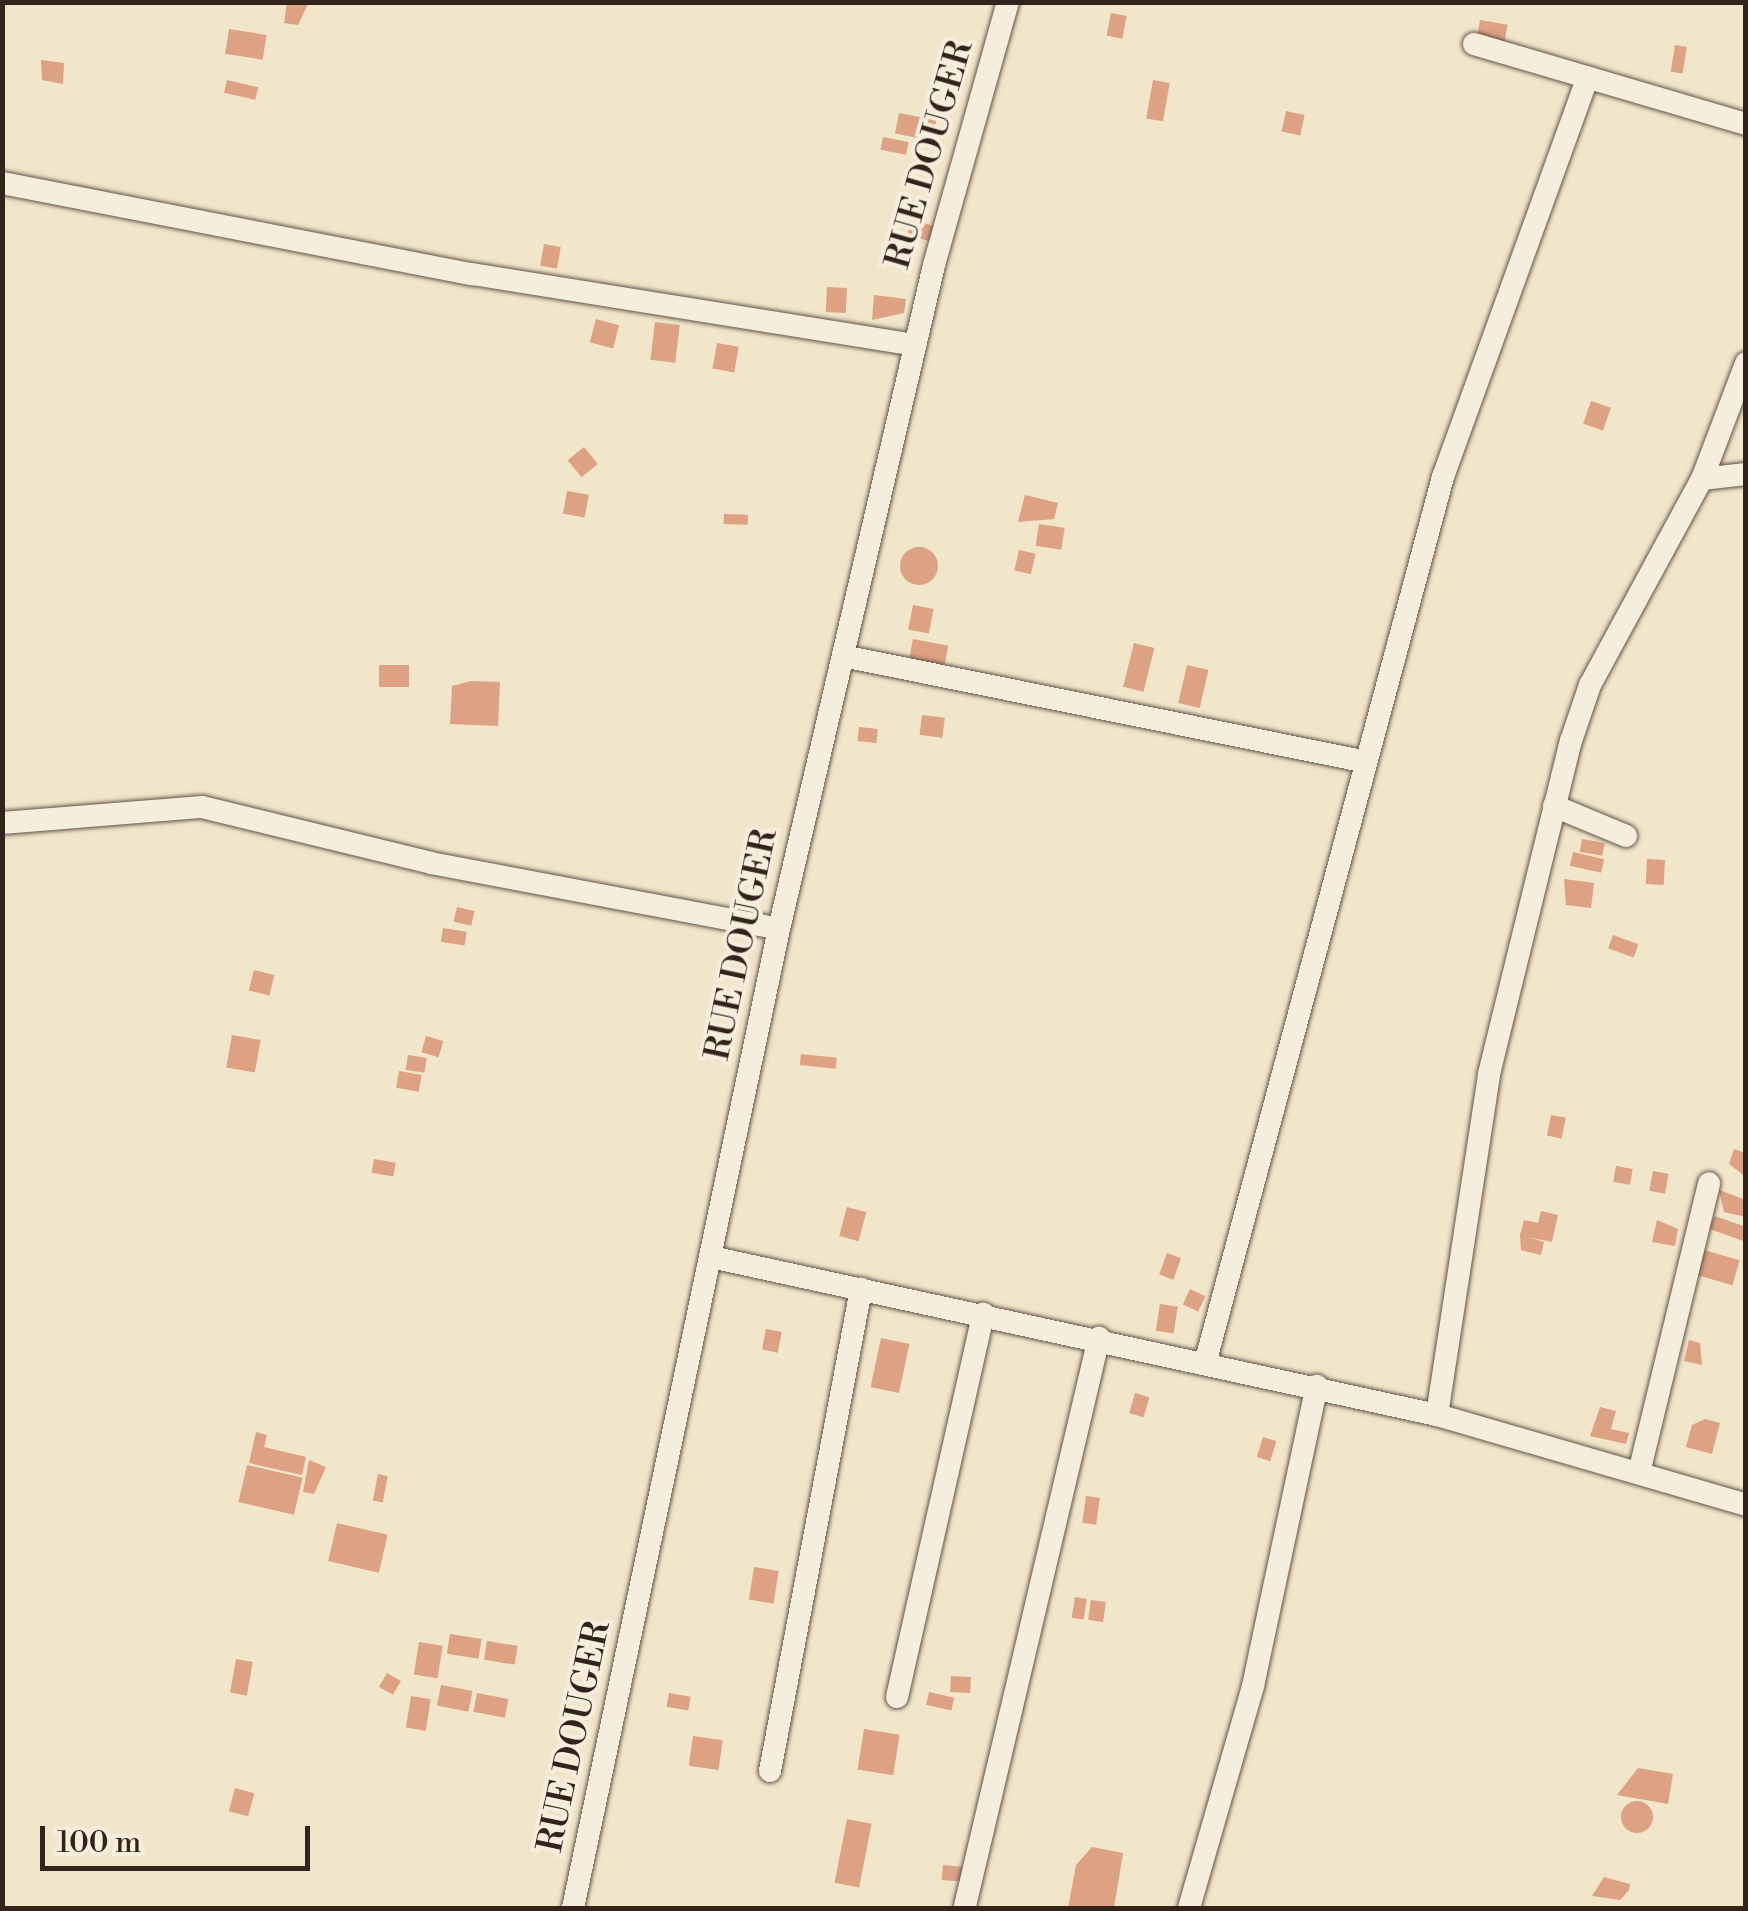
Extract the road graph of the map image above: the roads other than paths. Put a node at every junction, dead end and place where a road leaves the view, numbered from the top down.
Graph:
1 (1008, 2) edge
2 (1474, 44) dead end
3 (1588, 77) junction
4 (1746, 124) edge
5 (2, 184) edge
6 (915, 345) junction
7 (1746, 363) edge
8 (1746, 474) edge
9 (1702, 479) junction
10 (844, 656) junction
11 (1362, 761) junction
12 (1554, 806) junction
13 (2, 823) edge
14 (1626, 836) dead end
15 (780, 929) junction
16 (1709, 1183) dead end
17 (711, 1257) junction
18 (861, 1288) junction
19 (984, 1314) junction
20 (1099, 1338) junction
21 (1206, 1360) junction
22 (1317, 1386) junction
23 (1436, 1415) junction
24 (1640, 1473) junction
25 (1746, 1505) edge
26 (896, 1696) dead end
27 (770, 1771) dead end
28 (965, 1906) dead end
29 (572, 1908) edge
30 (1189, 1908) edge

1 - 6 street, RUE DOUGER
2 - 3 street
3 - 4 street
3 - 11 street
5 - 6 street
6 - 10 street, RUE DOUGER
7 - 9 street
8 - 9 street
9 - 12 street
10 - 11 street
10 - 15 street, RUE DOUGER
11 - 21 street
12 - 14 street
12 - 23 street
13 - 15 street
15 - 17 street, RUE DOUGER
16 - 24 street
17 - 18 street
17 - 29 street, RUE DOUGER
18 - 19 street
18 - 27 street
19 - 20 street
19 - 26 street
20 - 21 street
20 - 28 street
21 - 22 street
22 - 23 street
22 - 30 street
23 - 24 street
24 - 25 street

